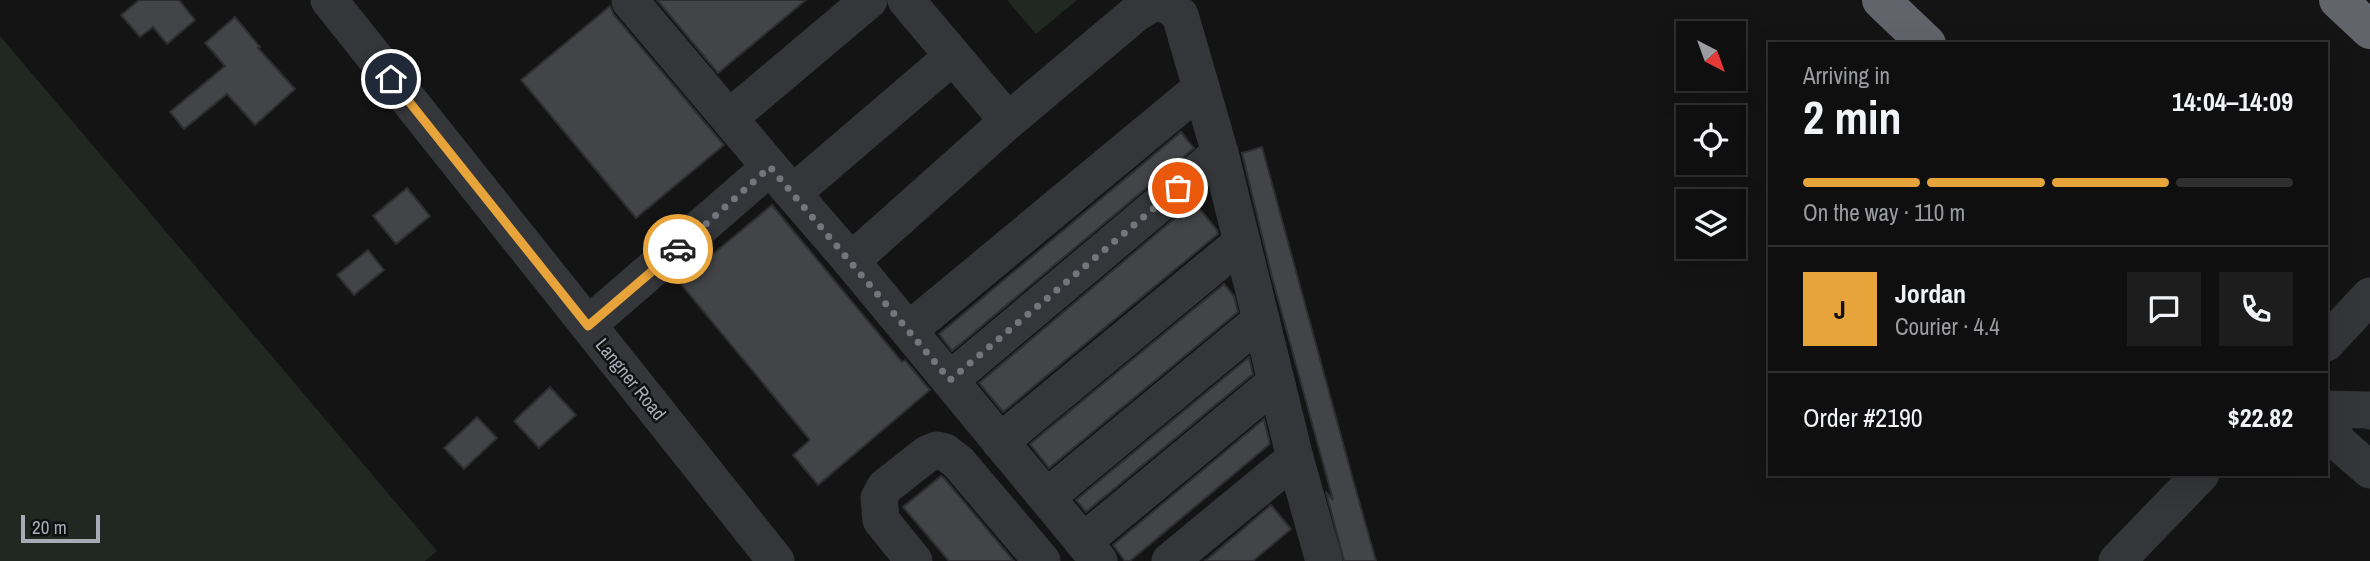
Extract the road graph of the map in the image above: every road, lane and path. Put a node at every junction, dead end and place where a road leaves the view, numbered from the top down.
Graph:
1 (329, 0) edge
2 (869, 0) edge
3 (906, 0) edge
4 (1881, 0) edge
5 (2338, 0) edge
6 (630, 1) edge
7 (2370, 30) edge
8 (1925, 42) edge
9 (953, 56) junction
10 (1201, 88) junction
11 (729, 118) junction
12 (1008, 121) junction
13 (1220, 153) junction
14 (781, 180) junction
15 (1242, 242) junction
16 (851, 261) junction
17 (2370, 296) edge
18 (1261, 320) junction
19 (588, 326) junction
20 (909, 330) junction
21 (2328, 341) edge
22 (950, 380) junction
23 (1276, 382) junction
24 (2328, 409) edge
25 (2370, 411) edge
26 (2328, 423) edge
27 (1000, 442) junction
28 (1295, 457) junction
29 (2370, 470) edge
30 (2199, 476) edge
31 (1047, 497) junction
32 (1091, 552) edge
33 (1318, 558) edge
34 (776, 561) edge
35 (914, 561) edge
36 (1042, 561) edge
37 (1170, 561) edge
38 (2117, 561) edge

1 - 19 street, Langner Road
2 - 11 street
3 - 9 street
4 - 8 highway
5 - 7 highway
6 - 11 street
9 - 12 street
9 - 14 street
10 - 12 street
10 - 13 street
10 - 20 street
11 - 14 street
12 - 16 street
13 - 15 street
13 - 22 street
14 - 16 street
14 - 19 street
15 - 18 street
15 - 27 street
16 - 20 street
17 - 21 street
18 - 23 street
18 - 31 street
19 - 34 street, Langner Road
20 - 22 street
22 - 27 street
23 - 28 street
23 - 32 street
24 - 25 street
26 - 29 street
27 - 31 street
28 - 33 street
28 - 37 street
30 - 38 street
31 - 32 street
35 - 36 street

